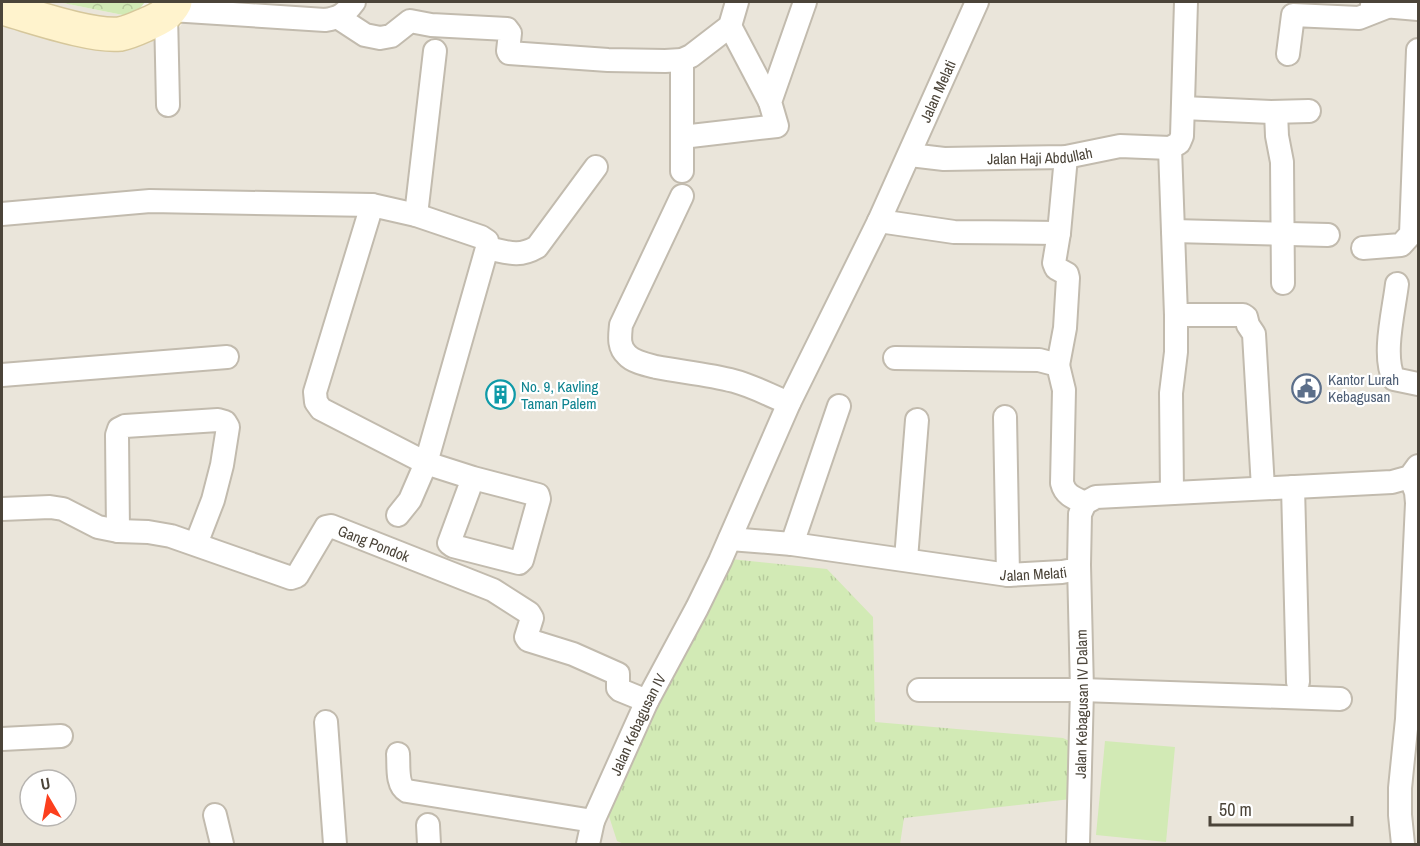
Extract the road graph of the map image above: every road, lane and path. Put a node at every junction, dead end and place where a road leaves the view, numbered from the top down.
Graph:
1 (737, 2) edge
2 (805, 2) edge
3 (977, 2) edge
4 (1186, 2) edge
5 (1378, 4) edge
6 (2, 8) edge
7 (170, 9) edge
8 (1419, 9) edge
9 (346, 10) edge
10 (730, 26) junction
11 (1419, 50) edge
12 (435, 51) dead end
13 (1288, 54) dead end
14 (682, 60) junction
15 (770, 102) junction
16 (168, 105) dead end
17 (1183, 108) junction
18 (1309, 111) dead end
19 (1276, 112) junction
20 (682, 137) junction
21 (1170, 148) junction
22 (910, 155) junction
23 (1066, 157) junction
24 (596, 167) dead end
25 (682, 171) dead end
26 (682, 196) dead end
27 (372, 205) junction
28 (2, 214) edge
29 (416, 215) junction
30 (879, 221) junction
31 (1173, 231) junction
32 (1059, 233) junction
33 (1282, 234) junction
34 (1328, 235) dead end
35 (487, 248) junction
36 (1364, 248) dead end
37 (1283, 283) dead end
38 (1397, 284) dead end
39 (1176, 315) junction
40 (227, 357) dead end
41 (895, 358) dead end
42 (1058, 365) junction
43 (2, 375) edge
44 (1419, 384) edge
45 (789, 403) junction
46 (839, 406) dead end
47 (1005, 417) dead end
48 (918, 420) dead end
49 (426, 463) junction
50 (1414, 472) edge
51 (473, 478) dead end
52 (1293, 487) junction
53 (1263, 488) junction
54 (1172, 493) junction
55 (1085, 503) junction
56 (2, 509) edge
57 (398, 515) dead end
58 (118, 531) junction
59 (730, 539) junction
60 (196, 544) junction
61 (792, 544) junction
62 (906, 559) junction
63 (1079, 565) junction
64 (1008, 575) junction
65 (697, 608) joint
66 (1298, 682) dead end
67 (919, 690) dead end
68 (1082, 690) junction
69 (1340, 699) dead end
70 (646, 701) junction
71 (326, 722) dead end
72 (61, 736) dead end
73 (2, 739) edge
74 (398, 754) dead end
75 (214, 816) dead end
76 (592, 821) junction
77 (222, 844) edge
78 (335, 844) edge
79 (588, 844) edge
80 (1078, 844) edge
81 (1403, 844) edge

1 - 10 street
2 - 15 street
3 - 22 street, Jalan Melati
4 - 17 street
5 - 8 street
5 - 13 street
6 - 7 main road
7 - 9 street
7 - 16 street
9 - 14 street
10 - 14 street
10 - 15 street
11 - 36 street
12 - 29 street
14 - 20 street
15 - 20 street
17 - 19 street
17 - 21 street
18 - 19 street
19 - 33 street
20 - 25 street
21 - 23 street, Jalan Haji Abdullah
21 - 31 street
22 - 23 street, Jalan Haji Abdullah
22 - 30 street, Jalan Melati
23 - 32 street
24 - 35 street
26 - 45 street
27 - 28 street
27 - 29 street
27 - 49 street
29 - 35 street
30 - 32 street
30 - 45 street, Jalan Melati
31 - 33 street
31 - 39 street
32 - 42 street
33 - 34 street
33 - 37 street
35 - 49 street
38 - 44 street
39 - 53 street
39 - 54 street
40 - 43 street
41 - 42 street
42 - 55 street
45 - 59 street, Jalan Melati
46 - 61 street
47 - 64 street
48 - 62 street
49 - 51 street
49 - 57 street
50 - 52 street
50 - 81 street
52 - 53 street
52 - 66 street
53 - 54 street
54 - 55 street
55 - 63 street, Jalan Melati
56 - 58 street, Gang Pondok
58 - 60 street, Gang Pondok
58 - 60 street
59 - 61 street, Jalan Melati
59 - 65 street, Jalan Melati
60 - 70 street, Gang Pondok
61 - 62 street, Jalan Melati
62 - 64 street, Jalan Melati
63 - 64 street, Jalan Melati
63 - 68 street, Jalan Kebagusan IV Dalam
65 - 70 street, Jalan Kebagusan IV
67 - 68 street
68 - 69 street
68 - 80 street, Jalan Kebagusan IV Dalam
70 - 76 street, Jalan Kebagusan IV
71 - 78 street
72 - 73 street
74 - 76 street
75 - 77 street
76 - 79 street, Jalan Kebagusan IV

